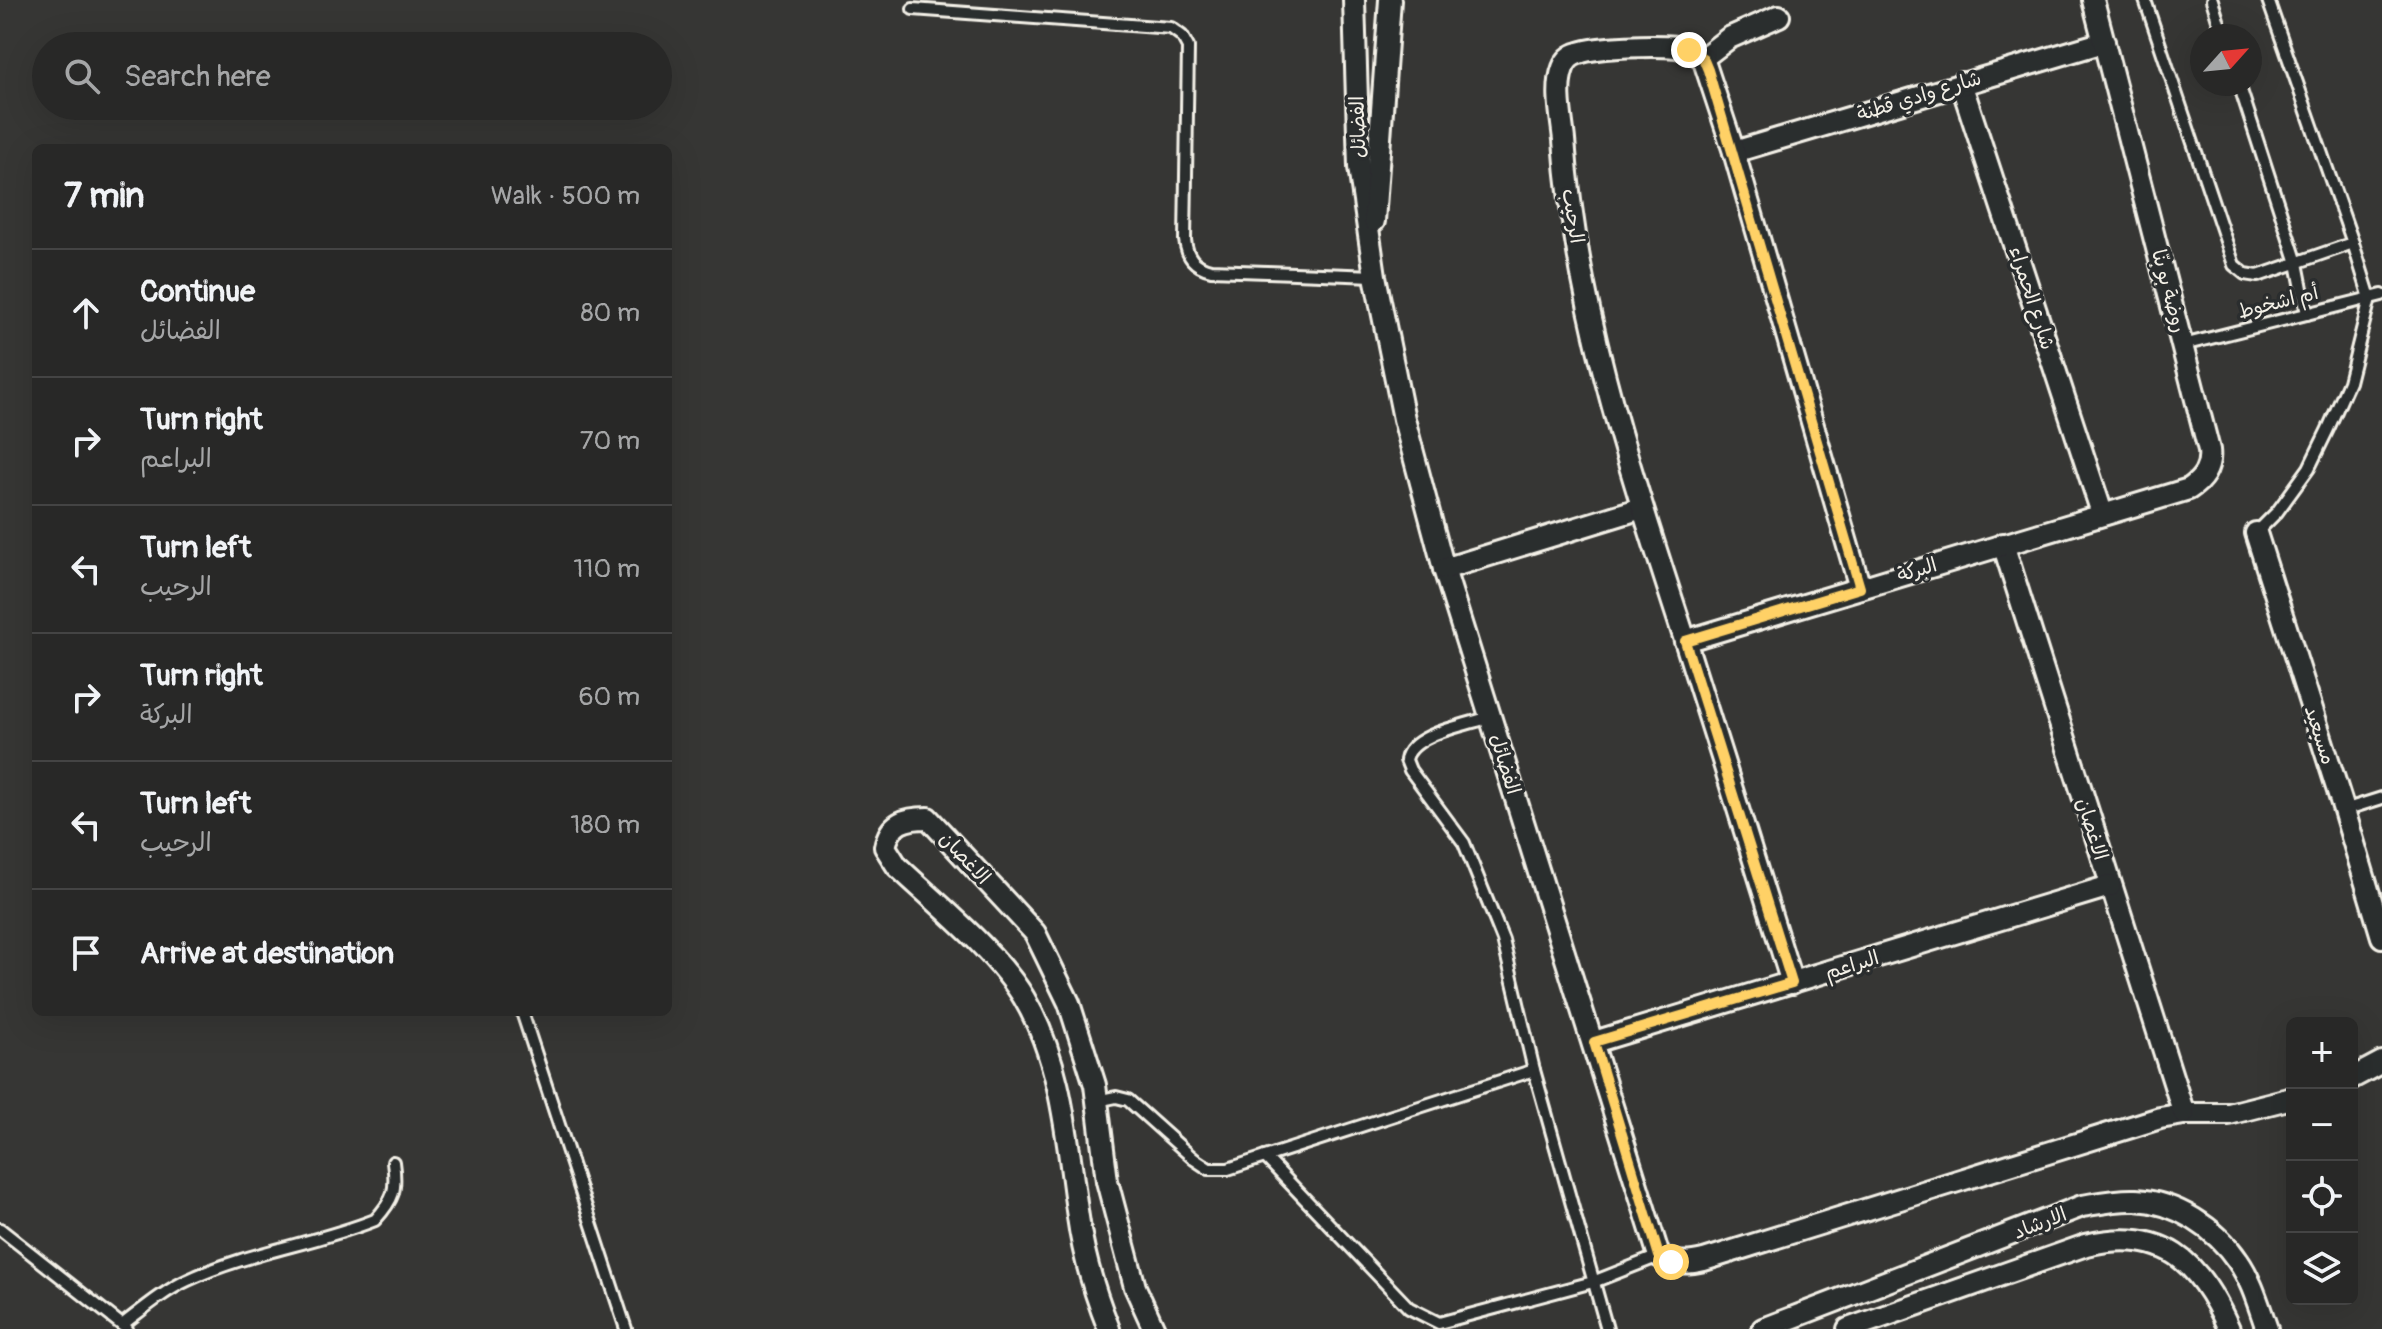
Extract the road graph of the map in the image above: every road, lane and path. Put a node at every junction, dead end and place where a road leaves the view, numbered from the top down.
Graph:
1 (1354, 0) edge
2 (1390, 0) edge
3 (2093, 0) edge
4 (2145, 0) edge
5 (2212, 0) edge
6 (2268, 0) edge
7 (913, 9) dead end
8 (1779, 16) dead end
9 (2219, 24) edge
10 (2104, 42) junction
11 (1703, 58) junction
12 (1961, 83) junction
13 (2243, 96) edge
14 (1734, 152) junction
15 (2353, 243) junction
16 (1371, 253) junction
17 (2297, 263) junction
18 (1375, 276) junction
19 (2382, 295) edge
20 (2370, 298) junction
21 (2307, 314) junction
22 (2183, 345) junction
23 (1642, 508) junction
24 (2102, 513) junction
25 (2256, 533) joint
26 (2003, 544) junction
27 (1444, 569) junction
28 (1860, 588) junction
29 (1685, 641) junction
30 (1490, 717) junction
31 (2382, 798) edge
32 (2344, 810) junction
33 (2110, 886) junction
34 (2382, 937) edge
35 (1792, 983) junction
36 (523, 1016) edge
37 (1594, 1042) junction
38 (2382, 1062) edge
39 (1534, 1070) junction
40 (2358, 1075) edge
41 (2286, 1100) edge
42 (1097, 1101) junction
43 (2184, 1114) junction
44 (1265, 1157) junction
45 (393, 1162) dead end
46 (0, 1229) edge
47 (1665, 1259) junction
48 (1593, 1282) junction
49 (125, 1327) edge
50 (626, 1329) edge
51 (1109, 1329) edge
52 (1154, 1329) edge
53 (1607, 1329) edge
54 (1763, 1329) edge
55 (1848, 1329) edge
56 (2229, 1329) edge
57 (2267, 1329) edge

1 - 16 street, الفضائل
2 - 16 street, الفضائل
3 - 10 street, روضة بو بنّا
4 - 17 lane
5 - 9 lane
6 - 15 lane
7 - 18 lane
8 - 11 street
10 - 12 street, شارع وادي قطنة
10 - 22 street, روضة بو بنّا
11 - 14 street
11 - 23 street, الرحيب
12 - 14 street, شارع وادي قطنة
12 - 24 street, شارع الحمراء
13 - 17 lane
14 - 28 street
15 - 17 lane
15 - 20 lane
16 - 18 street, الفضائل
17 - 21 lane
18 - 27 street, الفضائل
19 - 20 lane, أم اشخوط
20 - 21 lane, أم اشخوط
20 - 25 lane
21 - 22 lane, أم اشخوط
22 - 24 street, روضة بو بنّا
23 - 27 street
23 - 29 street, الرحيب
24 - 26 street, البركة
25 - 32 street, مسيعيد
26 - 28 street, البركة
26 - 33 street, الاغصان
27 - 30 street, الفضائل
28 - 29 street, البركة
29 - 35 street, الرحيب
30 - 37 street, الفضائل
30 - 39 lane
31 - 32 lane
32 - 34 street, مسيعيد
33 - 35 street, البراعم
33 - 43 street, الاغصان
35 - 37 street, البراعم
36 - 50 lane
37 - 47 street, الفضائل
38 - 40 street
39 - 44 lane
39 - 48 lane
41 - 43 street
42 - 44 lane
42 - 51 street, الاغصان
42 - 52 street, الاغصان
43 - 47 street
44 - 48 lane
45 - 49 lane
46 - 49 lane
47 - 48 lane
48 - 53 lane
54 - 57 street, الارشاد
55 - 56 street, الارشاد

